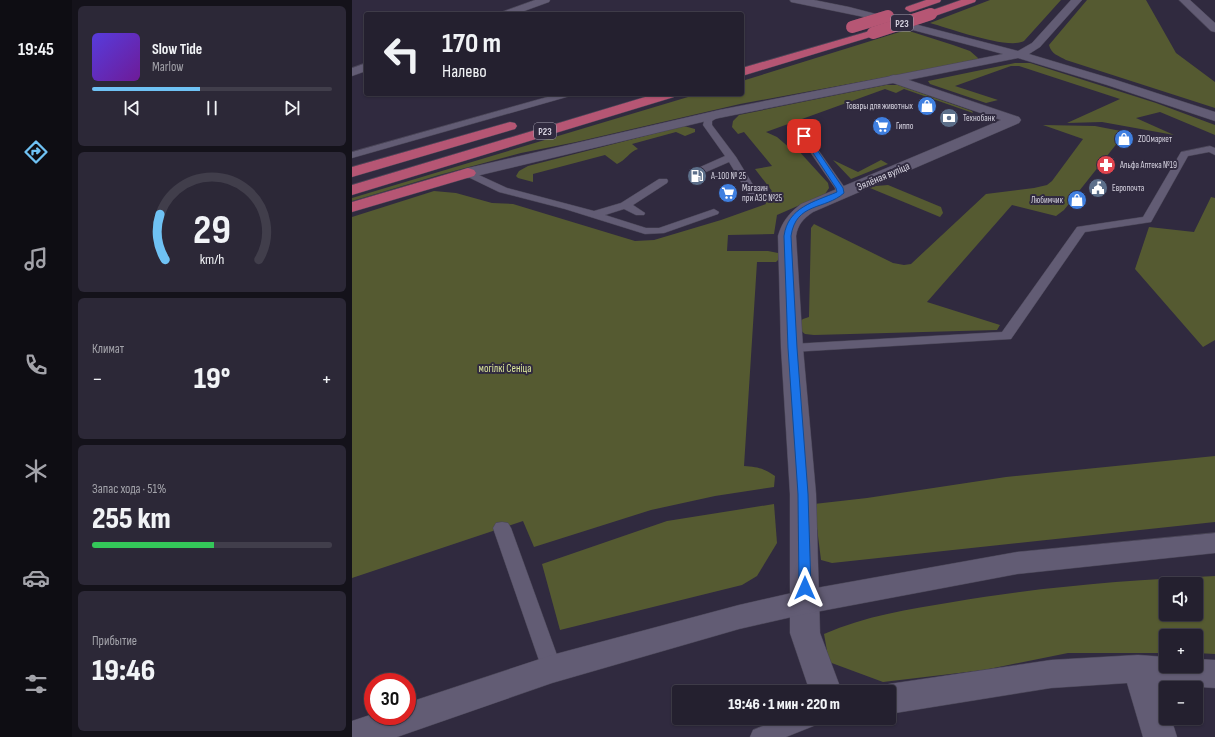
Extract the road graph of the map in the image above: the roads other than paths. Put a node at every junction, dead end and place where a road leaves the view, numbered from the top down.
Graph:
1 (545, 0) edge
2 (795, 0) edge
3 (936, 0) edge
4 (971, 0) edge
5 (1077, 0) edge
6 (1184, 0) edge
7 (512, 12) edge
8 (1215, 29) edge
9 (838, 31) dead end
10 (1021, 54) junction
11 (364, 68) edge
12 (744, 71) edge
13 (352, 72) edge
14 (894, 79) junction
15 (560, 96) edge
16 (662, 96) edge
17 (719, 114) junction
18 (1215, 117) edge
19 (524, 122) dead end
20 (804, 136) dead end
21 (1215, 152) edge
22 (352, 156) edge
23 (731, 157) junction
24 (702, 170) dead end
25 (352, 172) edge
26 (468, 173) junction
27 (663, 181) dead end
28 (352, 190) edge
29 (841, 193) junction
30 (751, 200) dead end
31 (625, 205) junction
32 (352, 207) edge
33 (608, 211) junction
34 (714, 212) dead end
35 (593, 215) junction
36 (792, 348) junction
37 (502, 528) dead end
38 (1215, 543) edge
39 (805, 602) junction
40 (552, 669) junction
41 (1138, 669) junction
42 (1215, 674) edge
43 (824, 685) edge
44 (896, 699) edge
45 (791, 725) edge
46 (352, 737) edge
47 (761, 737) edge
48 (1160, 737) edge

1 - 7 street
2 - 10 street
3 - 9 highway, Р23, bridge
4 - 12 highway, Р23, bridge
5 - 10 street
6 - 8 street
10 - 14 street
10 - 18 street
11 - 13 street
14 - 17 street
14 - 29 street, Зялёная вуліца
15 - 22 lane
16 - 28 highway, Р23
17 - 23 lane
17 - 26 street
19 - 25 highway, Р23
20 - 29 lane
21 - 36 lane
23 - 24 lane
23 - 30 lane
26 - 32 highway
26 - 35 lane
27 - 31 lane
29 - 36 street, Зялёная вуліца
31 - 33 lane
31 - 33 lane
33 - 35 lane
34 - 35 lane
36 - 39 street, Зялёная вуліца
37 - 40 lane
38 - 39 street
39 - 40 street
39 - 43 street, Зялёная вуліца
40 - 46 street
41 - 42 street
41 - 44 street
41 - 48 street
45 - 47 lane

